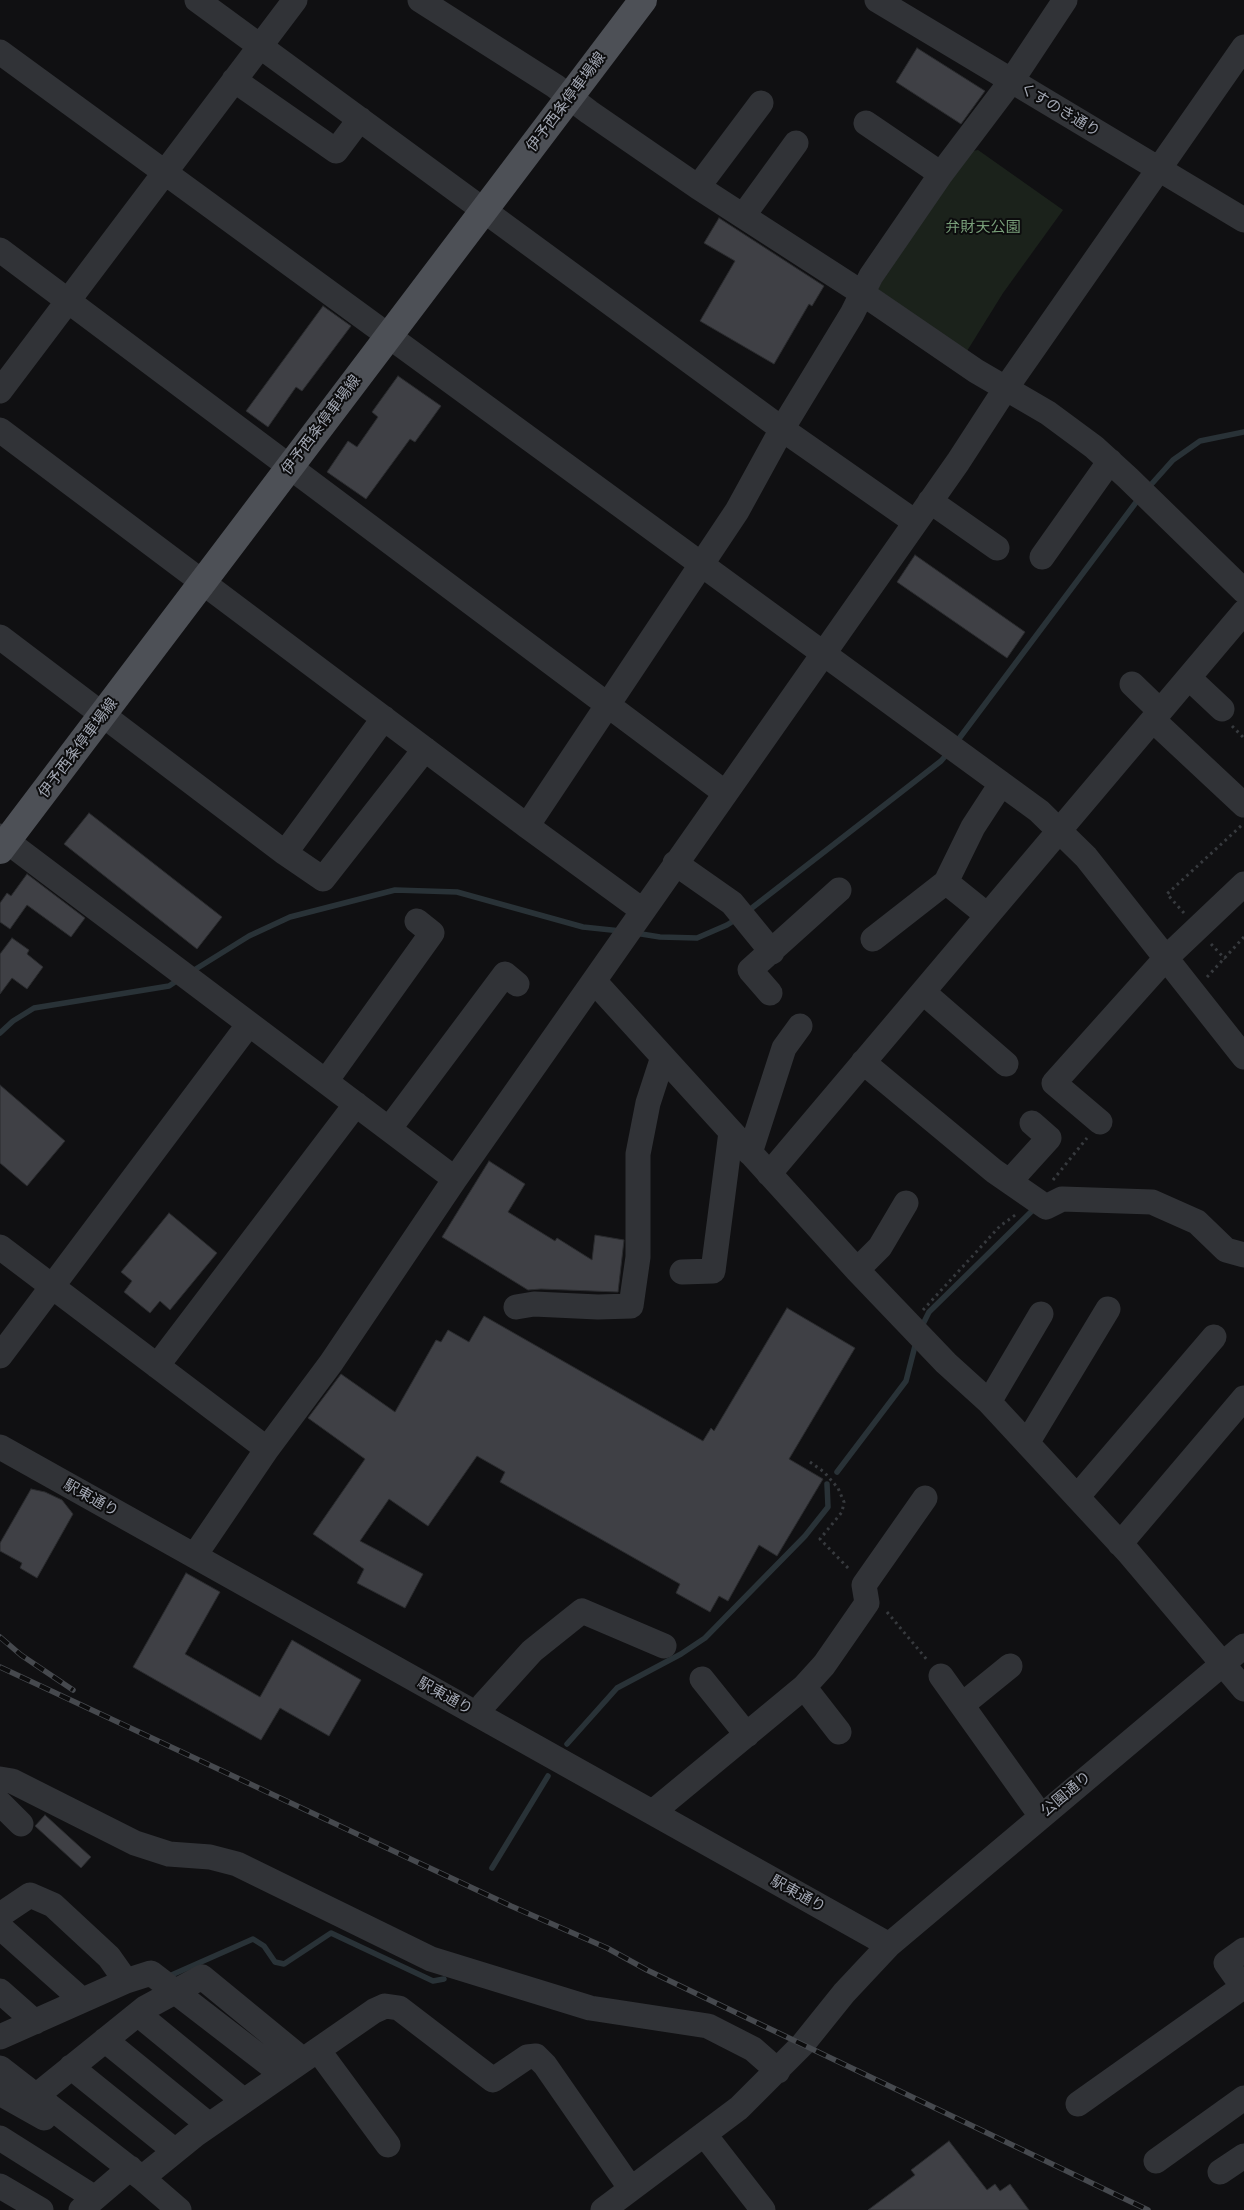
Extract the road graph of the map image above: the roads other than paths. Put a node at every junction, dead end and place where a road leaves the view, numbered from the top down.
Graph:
1 (197, 0) edge
2 (295, 0) edge
3 (420, 0) edge
4 (643, 0) edge
5 (877, 0) edge
6 (1065, 0) edge
7 (260, 46) junction
8 (1244, 47) edge
9 (0, 52) edge
10 (234, 80) junction
11 (1012, 80) junction
12 (570, 99) junction
13 (761, 103) dead end
14 (360, 119) junction
15 (866, 123) dead end
16 (796, 143) dead end
17 (1159, 170) junction
18 (164, 171) junction
19 (941, 174) junction
20 (698, 187) junction
21 (484, 210) junction
22 (743, 216) junction
23 (1244, 220) edge
24 (0, 250) edge
25 (862, 293) junction
26 (67, 301) junction
27 (388, 336) junction
28 (1006, 388) junction
29 (0, 391) edge
30 (782, 429) junction
31 (0, 430) edge
32 (1110, 462) junction
33 (289, 468) junction
34 (930, 501) junction
35 (914, 522) junction
36 (997, 548) dead end
37 (1042, 556) dead end
38 (702, 565) junction
39 (203, 582) junction
40 (1244, 591) edge
41 (1244, 612) edge
42 (0, 637) edge
43 (822, 653) junction
44 (1188, 678) junction
45 (1132, 684) dead end
46 (608, 705) junction
47 (1222, 710) dead end
48 (103, 715) junction
49 (1156, 716) junction
50 (384, 718) junction
51 (425, 749) junction
52 (1001, 784) junction
53 (724, 792) junction
54 (1244, 805) edge
55 (527, 826) junction
56 (1059, 830) junction
57 (2, 842) edge
58 (285, 853) junction
59 (675, 863) junction
60 (946, 882) junction
61 (1244, 884) edge
62 (838, 889) dead end
63 (642, 910) junction
64 (987, 915) junction
65 (417, 921) dead end
66 (874, 939) dead end
67 (772, 952) junction
68 (1166, 958) junction
69 (594, 981) junction
70 (516, 984) dead end
71 (923, 992) junction
72 (770, 994) dead end
73 (249, 1024) junction
74 (800, 1026) dead end
75 (1242, 1050) edge
76 (663, 1057) junction
77 (864, 1062) junction
78 (1006, 1064) dead end
79 (326, 1081) junction
80 (356, 1104) junction
81 (1100, 1122) road end
82 (1032, 1123) dead end
83 (390, 1129) junction
84 (731, 1132) junction
85 (750, 1153) junction
86 (769, 1174) junction
87 (455, 1179) junction
88 (1010, 1181) junction
89 (906, 1203) dead end
90 (0, 1247) edge
91 (1244, 1255) edge
92 (857, 1270) junction
93 (682, 1272) dead end
94 (53, 1288) junction
95 (516, 1307) dead end
96 (1108, 1309) dead end
97 (1040, 1314) dead end
98 (1214, 1337) dead end
99 (0, 1356) edge
100 (156, 1366) junction
101 (1244, 1398) edge
102 (989, 1402) junction
103 (1027, 1442) junction
104 (0, 1447) edge
105 (267, 1449) junction
106 (1077, 1497) junction
107 (925, 1498) dead end
108 (1120, 1544) junction
109 (194, 1555) junction
110 (664, 1646) dead end
111 (1244, 1646) edge
112 (1224, 1663) junction
113 (1010, 1666) dead end
114 (941, 1676) dead end
115 (702, 1679) dead end
116 (804, 1687) junction
117 (1244, 1690) edge
118 (962, 1705) junction
119 (478, 1714) junction
120 (839, 1732) dead end
121 (747, 1735) junction
122 (0, 1779) edge
123 (0, 1803) edge
124 (653, 1812) junction
125 (1041, 1816) junction
126 (21, 1824) dead end
127 (0, 1915) edge
128 (0, 1927) edge
129 (889, 1944) junction
130 (1244, 1950) edge
131 (126, 1981) junction
132 (172, 1990) junction
133 (0, 1991) edge
134 (82, 2000) junction
135 (138, 2014) junction
136 (35, 2022) junction
137 (0, 2037) edge
138 (105, 2040) junction
139 (310, 2055) junction
140 (71, 2067) junction
141 (778, 2070) junction
142 (282, 2074) junction
143 (1, 2078) edge
144 (36, 2096) junction
145 (1244, 2098) edge
146 (244, 2100) junction
147 (1078, 2104) dead end
148 (210, 2125) junction
149 (704, 2134) junction
150 (88, 2136) junction
151 (0, 2138) edge
152 (388, 2145) dead end
153 (175, 2151) junction
154 (1244, 2156) edge
155 (1156, 2161) dead end
156 (1220, 2172) dead end
157 (136, 2173) junction
158 (0, 2186) edge
159 (631, 2189) junction
160 (88, 2204) edge
161 (41, 2210) edge
162 (179, 2210) edge
163 (604, 2210) edge
164 (763, 2210) edge

1 - 7 street
2 - 7 street
3 - 12 street
4 - 12 main road, 伊予西条停車場線
5 - 11 street, くすのき通り
6 - 11 street
7 - 10 street
7 - 14 street
8 - 17 street
9 - 18 street
10 - 14 street
10 - 18 street
11 - 17 street, くすのき通り
11 - 19 street
12 - 20 street
12 - 21 main road, 伊予西条停車場線
13 - 20 street
14 - 21 street
15 - 19 street
16 - 22 street
17 - 23 street, くすのき通り
17 - 28 street
18 - 26 street
18 - 27 street
19 - 25 street
20 - 22 street
21 - 27 main road, 伊予西条停車場線
21 - 30 street
22 - 25 street
24 - 26 street
25 - 28 street
25 - 30 street
26 - 29 street
26 - 33 street
27 - 33 main road, 伊予西条停車場線
27 - 38 street
28 - 32 street
28 - 34 street
30 - 35 street
30 - 38 street
31 - 39 street
32 - 37 street
32 - 40 street
33 - 39 main road, 伊予西条停車場線
33 - 46 street
34 - 35 street
34 - 36 street
35 - 43 street
38 - 43 street
38 - 46 street
39 - 48 main road, 伊予西条停車場線
39 - 50 street
41 - 44 street
42 - 48 street
43 - 52 street
43 - 53 street
44 - 47 street
44 - 49 street
45 - 49 street
46 - 53 street
46 - 55 street
48 - 57 main road, 伊予西条停車場線
48 - 58 street
49 - 54 street
49 - 56 street
50 - 51 street
50 - 58 street
51 - 55 street
51 - 58 street
52 - 56 street
52 - 60 street
53 - 59 street
55 - 63 street
56 - 64 street
56 - 68 street
57 - 73 street
59 - 63 street
59 - 67 street
60 - 64 street
60 - 66 street
61 - 68 street
62 - 67 street
63 - 69 street
64 - 71 street
65 - 79 street
67 - 72 street
68 - 75 street
68 - 81 street
69 - 76 street
69 - 87 street
70 - 83 street
71 - 77 street
71 - 78 street
73 - 79 street
73 - 94 street
74 - 85 street
76 - 84 street
76 - 95 street
77 - 86 street
77 - 88 street
79 - 80 street
80 - 83 street
80 - 100 street
82 - 88 street
83 - 87 street
84 - 85 street
84 - 93 street
85 - 86 street
86 - 92 street
87 - 105 street
88 - 91 street
89 - 92 street
90 - 94 street
92 - 102 street
94 - 99 street
94 - 100 street
96 - 103 street
97 - 102 street
98 - 106 street
100 - 105 street
101 - 108 street
102 - 103 street
103 - 106 street
104 - 109 street, 駅東通り
105 - 109 street
106 - 108 street
107 - 116 street
108 - 112 street
109 - 119 street, 駅東通り
110 - 119 street
111 - 112 street, 公園通り
112 - 117 street
112 - 125 street, 公園通り
113 - 118 street
114 - 118 street
115 - 121 street
116 - 120 street
116 - 121 street
118 - 125 street
119 - 124 street, 駅東通り
121 - 124 street
122 - 141 street
123 - 126 street
124 - 129 street, 駅東通り
125 - 129 street, 公園通り
127 - 131 street
128 - 134 street
129 - 141 street, 公園通り
130 - 147 street
131 - 132 street
131 - 134 street
132 - 135 street
132 - 139 street
132 - 142 street
133 - 136 street
134 - 136 street
135 - 138 street
135 - 146 street
136 - 137 street
138 - 140 street
138 - 148 street
139 - 142 street
139 - 152 street
139 - 159 street
140 - 144 street
140 - 153 street
141 - 149 street, 公園通り
142 - 146 street
143 - 144 street
143 - 150 street
144 - 150 street
145 - 155 street
146 - 148 street
148 - 153 street
149 - 159 street, 公園通り
149 - 164 street
150 - 157 street
151 - 160 street
153 - 157 street
154 - 156 street
157 - 160 street
157 - 162 street
158 - 161 street
159 - 163 street, 公園通り

